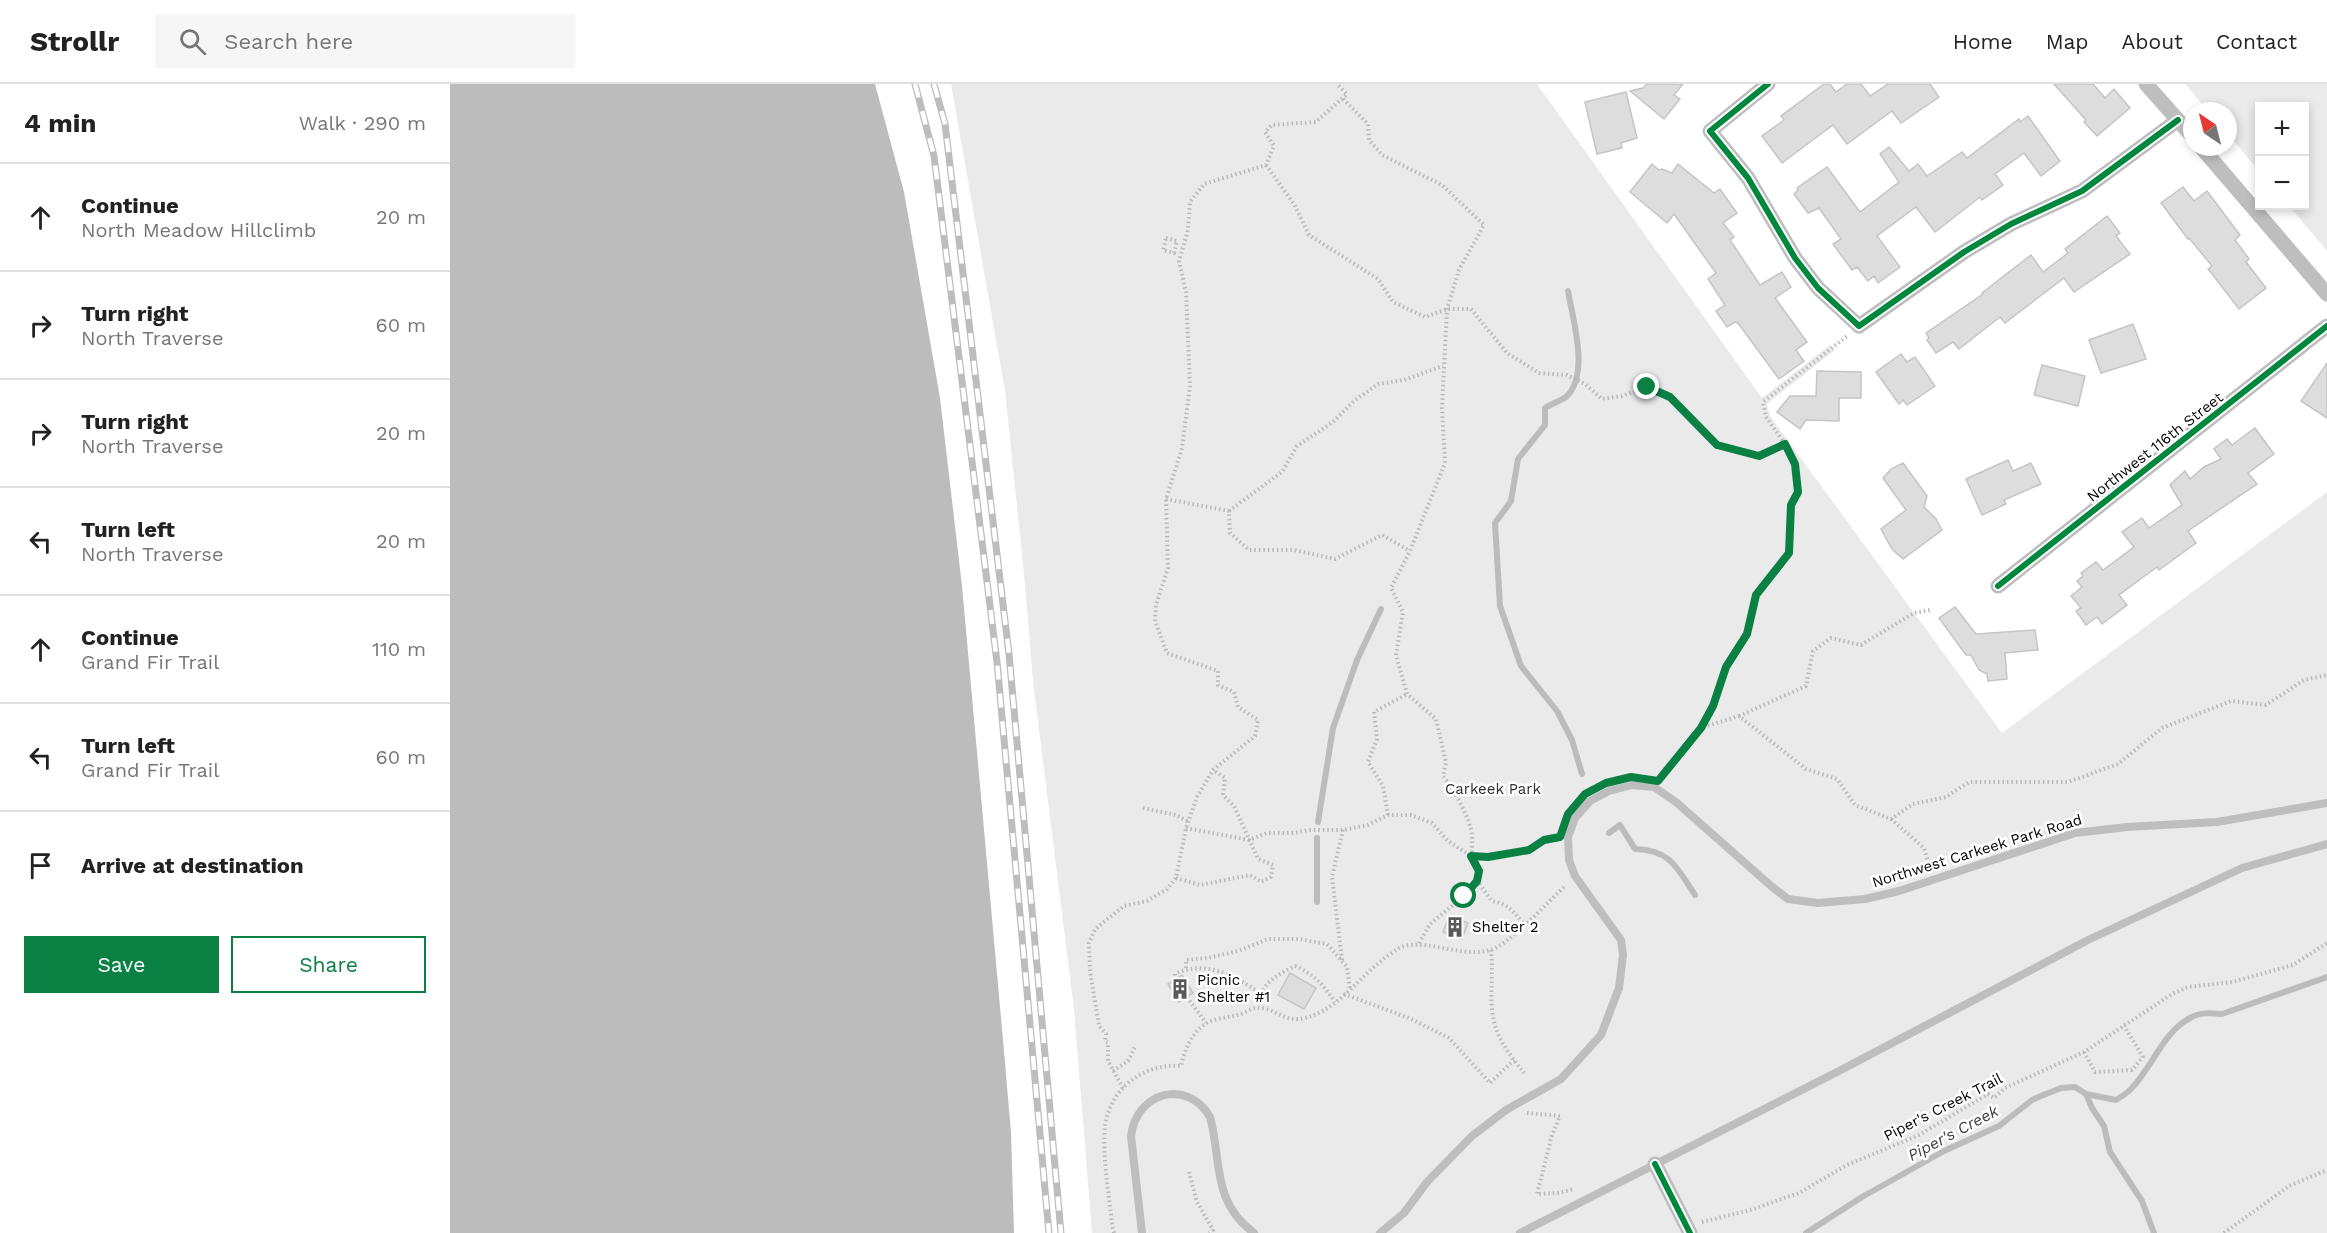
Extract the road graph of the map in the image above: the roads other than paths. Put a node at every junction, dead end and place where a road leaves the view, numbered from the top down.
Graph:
1 (1768, 84) edge
2 (2146, 84) edge
3 (2178, 120) junction
4 (2183, 126) edge
5 (2209, 156) edge
6 (2327, 294) edge
7 (2327, 326) edge
8 (1998, 586) dead end
9 (2327, 803) edge
10 (2327, 844) edge
11 (1655, 1164) junction
12 (1692, 1229) edge
13 (1142, 1233) edge
14 (1254, 1233) edge
15 (1380, 1233) edge
16 (1520, 1233) edge

1 - 3 street
2 - 3 street
3 - 4 street
5 - 6 street
7 - 8 street, Northwest 116th Street
9 - 15 lane, Northwest Carkeek Park Road
10 - 11 lane
11 - 12 street
11 - 16 lane
13 - 14 lane

